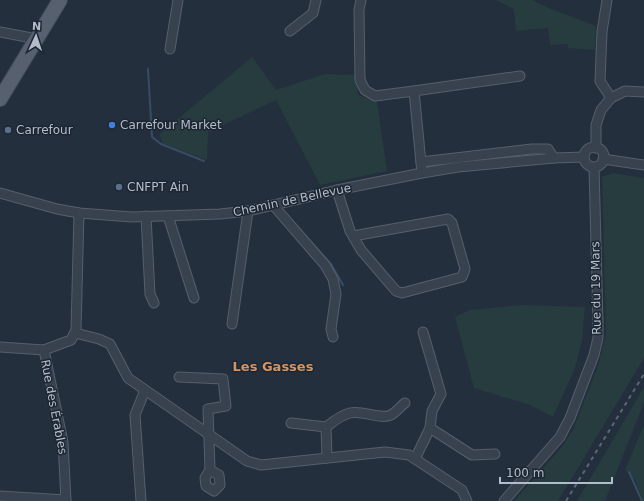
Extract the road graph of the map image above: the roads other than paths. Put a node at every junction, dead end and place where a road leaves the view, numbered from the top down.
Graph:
1 (60, 0) edge
2 (178, 0) edge
3 (316, 0) edge
4 (361, 0) edge
5 (607, 0) edge
6 (290, 31) dead end
7 (0, 32) edge
8 (37, 39) junction
9 (170, 49) dead end
10 (520, 76) dead end
11 (414, 91) junction
12 (644, 92) edge
13 (611, 98) junction
14 (0, 100) edge
15 (596, 148) junction
16 (584, 157) junction
17 (554, 158) junction
18 (603, 159) junction
19 (421, 162) junction
20 (644, 165) edge
21 (594, 167) junction
22 (422, 173) junction
23 (337, 190) junction
24 (0, 193) edge
25 (273, 205) junction
26 (248, 212) junction
27 (79, 213) junction
28 (146, 216) junction
29 (168, 216) junction
30 (353, 236) junction
31 (194, 298) dead end
32 (154, 303) dead end
33 (232, 324) dead end
34 (423, 332) dead end
35 (75, 333) junction
36 (333, 337) dead end
37 (0, 347) edge
38 (44, 350) junction
39 (179, 377) dead end
40 (145, 390) junction
41 (405, 403) dead end
42 (291, 423) dead end
43 (326, 427) junction
44 (430, 428) junction
45 (210, 435) junction
46 (495, 454) dead end
47 (327, 458) junction
48 (415, 459) junction
49 (210, 470) dead end
50 (0, 496) edge
51 (66, 501) edge
52 (141, 501) edge
53 (467, 501) edge
54 (504, 501) edge

1 - 8 main road
2 - 9 street
3 - 6 street
4 - 11 street
5 - 13 street
7 - 8 street
8 - 14 main road
10 - 11 street
11 - 19 street
12 - 13 street
13 - 15 street
15 - 16 street
15 - 18 street
16 - 17 street, Chemin de Bellevue
16 - 21 street
17 - 19 street
17 - 22 street, Chemin de Bellevue
18 - 20 street
18 - 21 street
19 - 22 street
21 - 54 street, Rue du 19 Mars
22 - 23 street, Chemin de Bellevue
23 - 25 street, Chemin de Bellevue
23 - 30 street
24 - 27 street, Chemin de Bellevue
25 - 26 street, Chemin de Bellevue
25 - 36 street
26 - 29 street, Chemin de Bellevue
26 - 33 street
27 - 28 street, Chemin de Bellevue
27 - 35 street
28 - 29 street, Chemin de Bellevue
28 - 32 street
29 - 31 street
30 - 30 street
34 - 44 street
35 - 38 street, Rue des Érables
35 - 40 street
37 - 38 street
38 - 51 street, Rue des Érables
39 - 45 street
40 - 45 street
40 - 52 street
41 - 43 street
42 - 43 street
43 - 47 street
44 - 46 street
44 - 48 street
45 - 47 street
45 - 49 street
47 - 48 street
48 - 53 street
50 - 51 street

